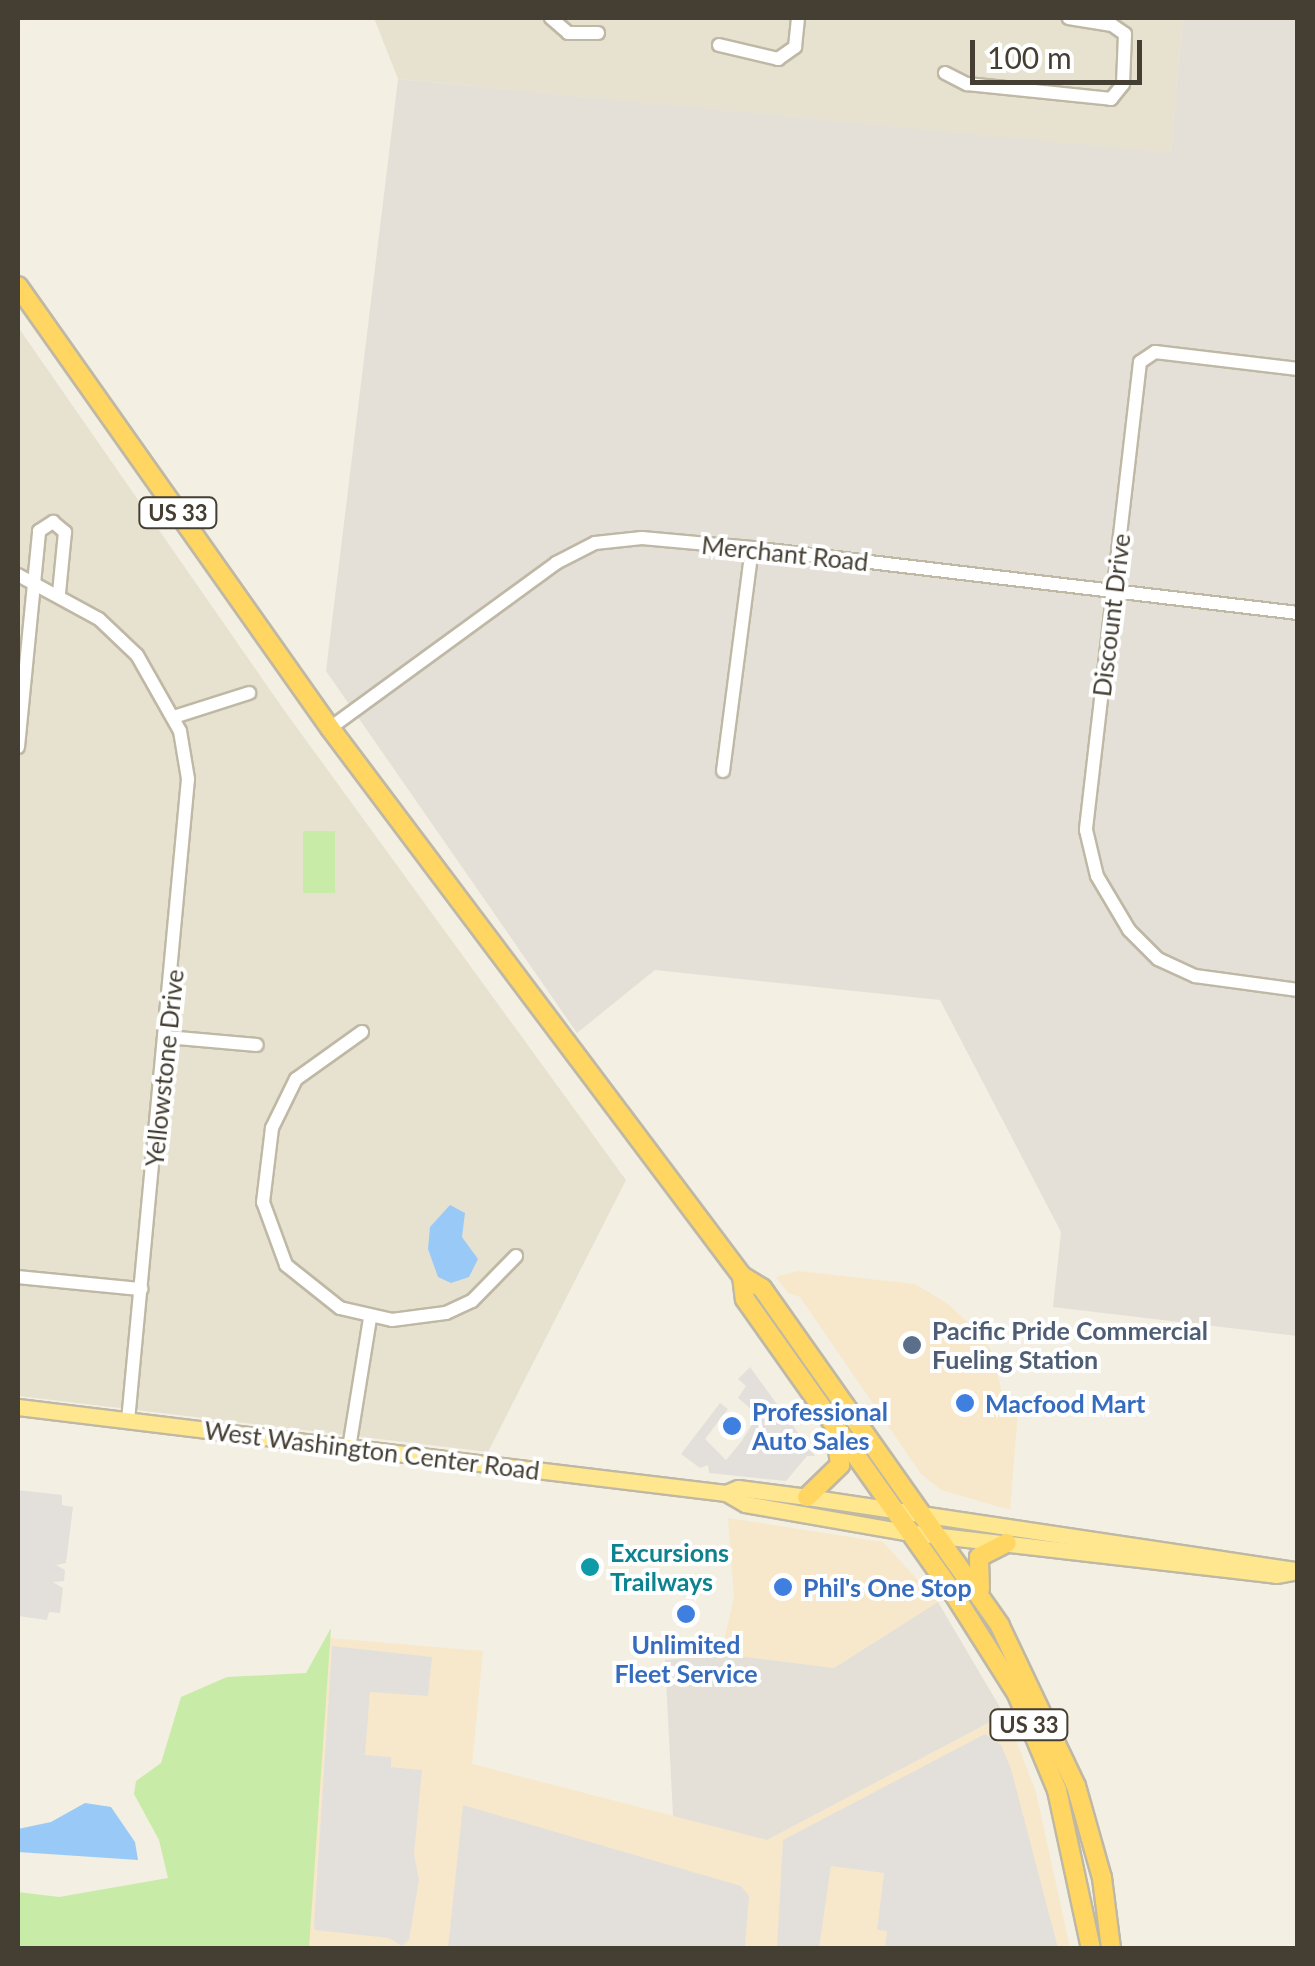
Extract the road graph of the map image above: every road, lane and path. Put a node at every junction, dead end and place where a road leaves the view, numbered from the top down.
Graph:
1 (551, 18) edge
2 (798, 18) edge
3 (1069, 18) edge
4 (598, 32) dead end
5 (719, 45) dead end
6 (946, 73) dead end
7 (20, 295) edge
8 (1298, 369) edge
9 (752, 548) junction
10 (18, 575) edge
11 (34, 581) junction
12 (1114, 591) junction
13 (59, 593) junction
14 (1298, 614) edge
15 (249, 693) dead end
16 (174, 717) junction
17 (330, 728) junction
18 (18, 747) edge
19 (724, 771) dead end
20 (1298, 990) edge
21 (362, 1032) dead end
22 (167, 1037) junction
23 (257, 1045) dead end
24 (516, 1256) dead end
25 (742, 1276) junction
26 (18, 1277) edge
27 (141, 1289) junction
28 (370, 1318) junction
29 (18, 1407) edge
30 (832, 1419) junction
31 (128, 1421) junction
32 (349, 1448) junction
33 (726, 1493) junction
34 (807, 1497) junction
35 (891, 1509) junction
36 (919, 1513) junction
37 (931, 1531) junction
38 (906, 1532) junction
39 (1007, 1543) junction
40 (1298, 1570) edge
41 (987, 1608) junction
42 (1091, 1948) edge
43 (1110, 1948) edge

1 - 4 street
2 - 5 street
3 - 6 street
7 - 17 highway, US 33
8 - 12 street, Discount Drive
9 - 12 street, Merchant Road
9 - 17 street, Merchant Road
9 - 19 street
10 - 11 street, Yellowstone Drive
11 - 13 street, Yellowstone Drive
11 - 13 street
11 - 18 street
12 - 14 street, Merchant Road
12 - 20 street, Discount Drive
13 - 16 street, Yellowstone Drive
15 - 16 street
16 - 22 street, Yellowstone Drive
17 - 25 highway, US 33
21 - 28 street
22 - 23 street
22 - 27 street, Yellowstone Drive
24 - 28 street
25 - 30 highway, US 33
25 - 36 highway, US 33
26 - 27 street
27 - 31 street, Yellowstone Drive
28 - 32 street
29 - 31 main road, West Washington Center Road
30 - 34 highway
30 - 35 highway, US 33
31 - 32 main road, West Washington Center Road
32 - 33 main road, West Washington Center Road
33 - 34 main road, West Washington Center Road
33 - 38 main road, West Washington Center Road
34 - 35 main road, West Washington Center Road
35 - 36 main road, West Washington Center Road
35 - 38 highway, US 33
36 - 37 highway, US 33
36 - 40 main road, West Washington Center Road
37 - 38 main road, West Washington Center Road
37 - 39 main road, West Washington Center Road
37 - 41 highway, US 33
38 - 42 highway, US 33
39 - 40 main road, West Washington Center Road
39 - 41 highway
41 - 43 highway, US 33

